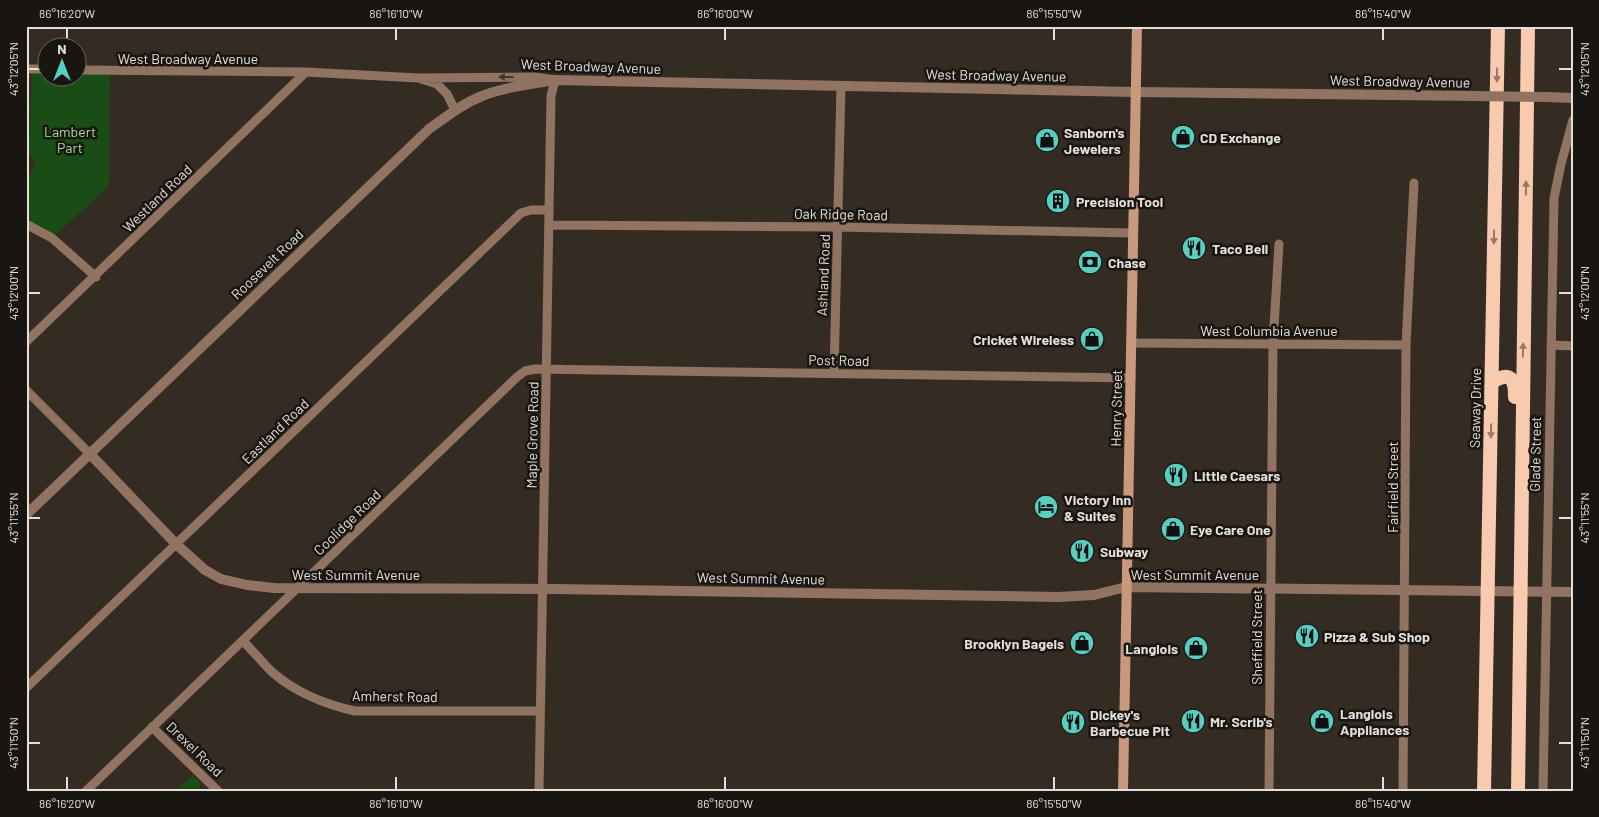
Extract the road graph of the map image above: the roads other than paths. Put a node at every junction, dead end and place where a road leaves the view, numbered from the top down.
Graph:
1 (1137, 26) edge
2 (1498, 26) edge
3 (1528, 26) edge
4 (88, 70) edge
5 (306, 72) junction
6 (418, 78) junction
7 (555, 80) junction
8 (841, 86) junction
9 (1135, 92) junction
10 (1573, 98) edge
11 (455, 110) junction
12 (1573, 120) edge
13 (1414, 183) dead end
14 (549, 210) junction
15 (26, 224) edge
16 (549, 225) junction
17 (838, 227) junction
18 (1133, 233) junction
19 (1279, 244) dead end
20 (96, 277) junction
21 (26, 342) edge
22 (1131, 343) junction
23 (1273, 343) junction
24 (1406, 344) junction
25 (1551, 345) junction
26 (1573, 346) edge
27 (547, 370) junction
28 (834, 374) junction
29 (1130, 378) junction
30 (1492, 382) junction
31 (26, 390) edge
32 (90, 454) junction
33 (26, 515) edge
34 (176, 544) junction
35 (299, 587) junction
36 (1126, 587) junction
37 (1270, 588) junction
38 (543, 589) junction
39 (1405, 590) junction
40 (1487, 590) junction
41 (1518, 591) junction
42 (1546, 591) junction
43 (1573, 592) edge
44 (1487, 623) junction
45 (243, 641) junction
46 (26, 688) edge
47 (539, 711) junction
48 (152, 727) junction
49 (86, 791) edge
50 (218, 791) edge
51 (539, 791) edge
52 (1123, 791) edge
53 (1269, 791) edge
54 (1403, 791) edge
55 (1484, 791) edge
56 (1492, 791) edge
57 (1518, 791) edge
58 (1543, 791) edge

1 - 9 main road, Henry Street
2 -> 30 highway, Seaway Drive
41 -> 3 highway
4 - 5 street, West Broadway Avenue
5 - 6 street, West Broadway Avenue
5 - 20 street, Westland Road
7 -> 6 street, West Broadway Avenue
6 - 11 street, West Broadway Avenue
7 - 8 street, West Broadway Avenue
7 - 11 street, Roosevelt Road
7 - 14 street, Maple Grove Road
8 - 9 street, West Broadway Avenue
8 - 17 street, Ashland Road
9 - 10 street, West Broadway Avenue, bridge
9 - 18 main road, Henry Street
11 - 32 street, Roosevelt Road
12 - 25 street, Glade Street
13 - 24 street, Fairfield Street
14 - 16 street, Maple Grove Road
14 - 34 street, Eastland Road
15 - 20 street
16 - 17 street, Oak Ridge Road
16 - 27 street, Maple Grove Road
17 - 18 street, Oak Ridge Road
17 - 28 street, Ashland Road
18 - 22 main road, Henry Street
19 - 23 street, Sheffield Street
20 - 21 street, Westland Road
22 - 23 street, West Columbia Avenue
22 - 29 main road, Henry Street
23 - 24 street, West Columbia Avenue
23 - 37 street, Sheffield Street
24 - 39 street, Fairfield Street
25 - 26 street
25 - 42 street, Glade Street
27 - 28 street, Post Road
27 - 35 street, Coolidge Road
27 - 38 street, Maple Grove Road
28 - 29 street, Post Road
29 - 36 main road, Henry Street
30 -> 40 highway, Seaway Drive
30 - 41 highway
31 - 32 street, West Summit Avenue
32 - 33 street, Roosevelt Road
32 - 34 street, West Summit Avenue
34 - 35 street, West Summit Avenue
34 - 46 street, Eastland Road
35 - 38 street, West Summit Avenue
35 - 45 street, Coolidge Road
36 - 37 street, West Summit Avenue
36 - 38 street, West Summit Avenue
36 - 52 main road, Henry Street
37 - 39 street, West Summit Avenue
37 - 53 street, Sheffield Street
38 - 47 street, Maple Grove Road
39 - 40 street, West Summit Avenue
39 - 54 street, Fairfield Street
40 - 41 street, West Summit Avenue
40 - 44 highway, Seaway Drive
41 - 42 street, West Summit Avenue
41 - 57 highway
42 - 43 street, West Summit Avenue
42 - 58 street, Glade Street
44 - 55 highway, Seaway Drive
44 - 56 highway
45 - 47 street, Amherst Road
45 - 48 street, Coolidge Road
47 - 51 street, Maple Grove Road
48 - 49 street, Coolidge Road
48 - 50 street, Drexel Road

